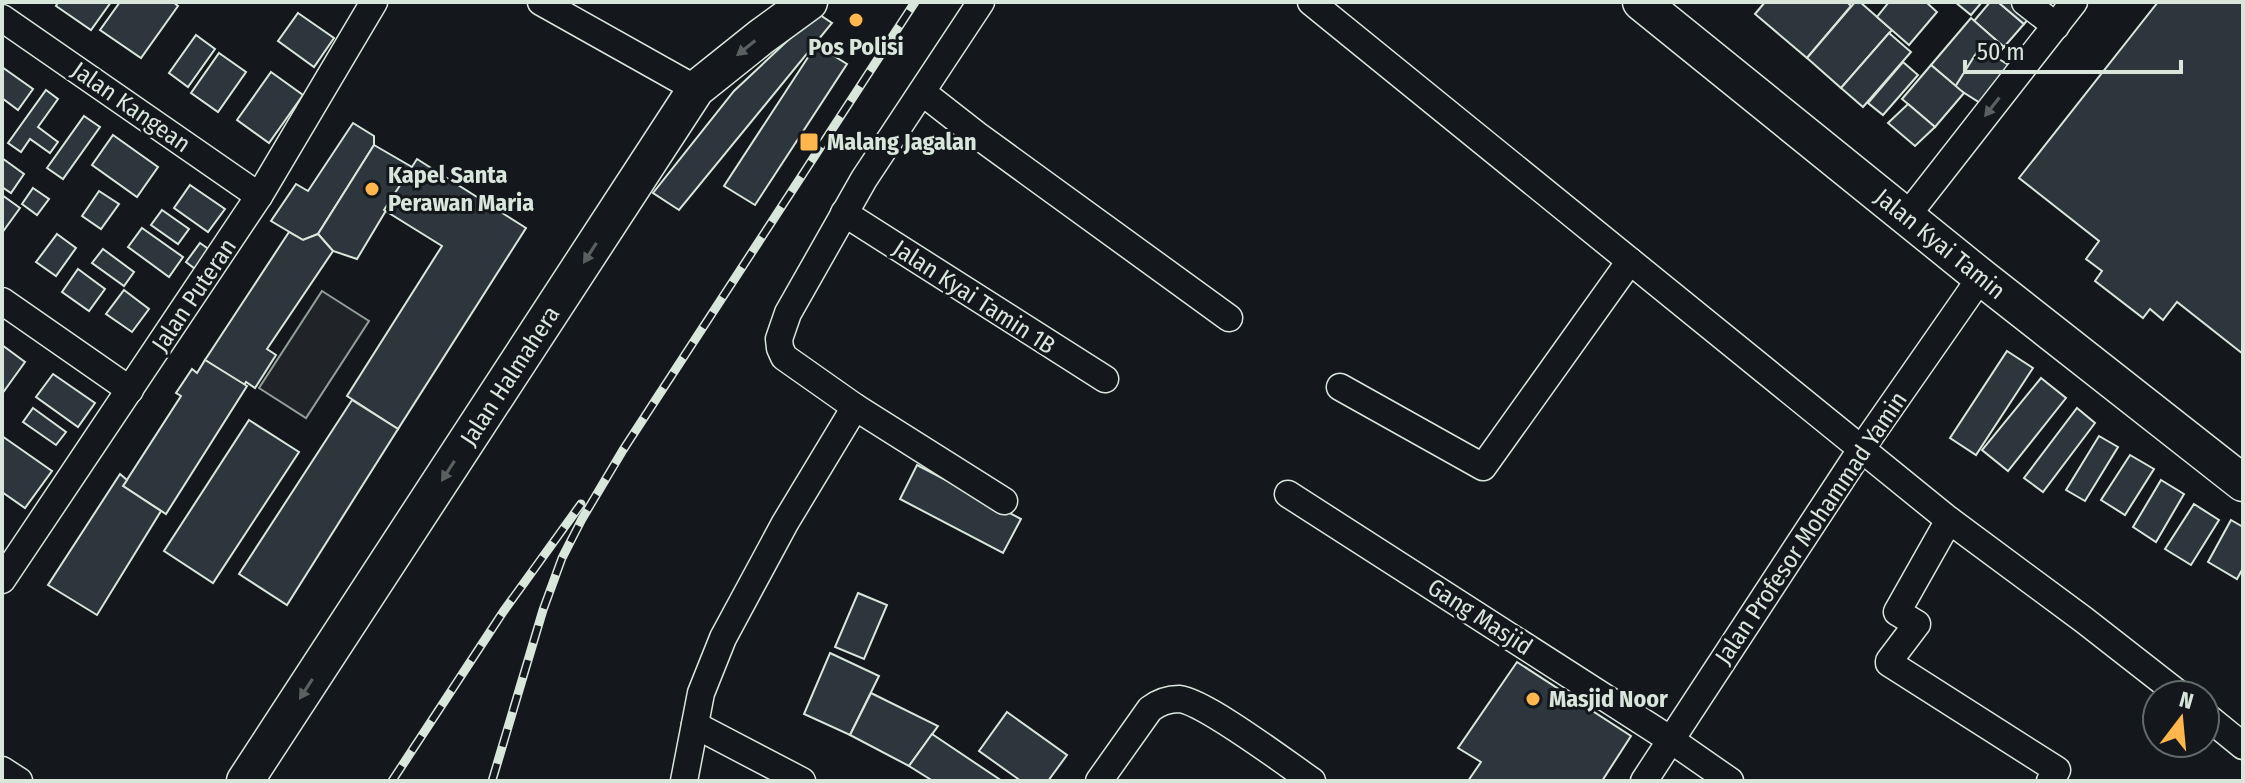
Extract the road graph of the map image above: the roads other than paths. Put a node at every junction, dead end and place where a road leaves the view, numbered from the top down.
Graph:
1 (374, 2) edge
2 (541, 2) edge
3 (809, 2) edge
4 (981, 2) edge
5 (1311, 2) edge
6 (1641, 2) edge
7 (2025, 2) edge
8 (2074, 2) edge
9 (2, 18) edge
10 (2056, 26) junction
11 (696, 89) junction
12 (922, 92) junction
13 (259, 196) junction
14 (844, 213) junction
15 (1906, 217) junction
16 (1630, 261) junction
17 (1981, 277) junction
18 (2, 301) edge
19 (1229, 318) dead end
20 (1105, 379) dead end
21 (1340, 387) dead end
22 (130, 390) junction
23 (855, 407) junction
24 (1862, 448) junction
25 (2243, 483) edge
26 (1288, 494) dead end
27 (1004, 501) dead end
28 (1949, 520) junction
29 (10, 548) edge
30 (2, 580) edge
31 (2160, 679) edge
32 (695, 725) junction
33 (2221, 728) edge
34 (1671, 740) junction
35 (2243, 746) edge
36 (2, 770) edge
37 (19, 781) edge
38 (245, 781) edge
39 (684, 781) edge
40 (802, 781) edge
41 (1099, 781) edge
42 (1312, 781) edge
43 (1644, 781) edge
44 (1730, 781) edge
45 (2050, 781) edge

1 - 13 street, Jalan Puteran
2 - 11 street
3 -> 11 street, Jalan Halmahera
4 - 12 street
5 - 16 street
6 - 15 street, Jalan Kyai Tamin
7 - 10 street
8 - 10 street
9 - 13 street, Jalan Kangean
10 -> 15 street
11 -> 38 street, Jalan Halmahera
12 - 14 street
12 - 19 street
13 - 22 street, Jalan Puteran
14 - 20 street, Jalan Kyai Tamin 1B
14 - 23 street
15 - 17 street, Jalan Kyai Tamin
16 - 21 street
16 - 24 street
17 - 24 street, Jalan Profesor Mohammad Yamin
17 - 25 street, Jalan Kyai Tamin
18 - 22 street
22 - 29 street, Jalan Puteran
23 - 27 street
23 - 32 street
24 - 28 street
24 - 34 street, Jalan Profesor Mohammad Yamin
26 - 34 street, Gang Masjid
28 - 31 street
28 - 45 street
29 - 30 street, Jalan Puteran
32 - 39 street
32 - 40 street
33 - 35 street
34 - 43 street, Jalan Profesor Mohammad Yamin
34 - 44 street, Gang Masjid
36 - 37 street
41 - 42 street

